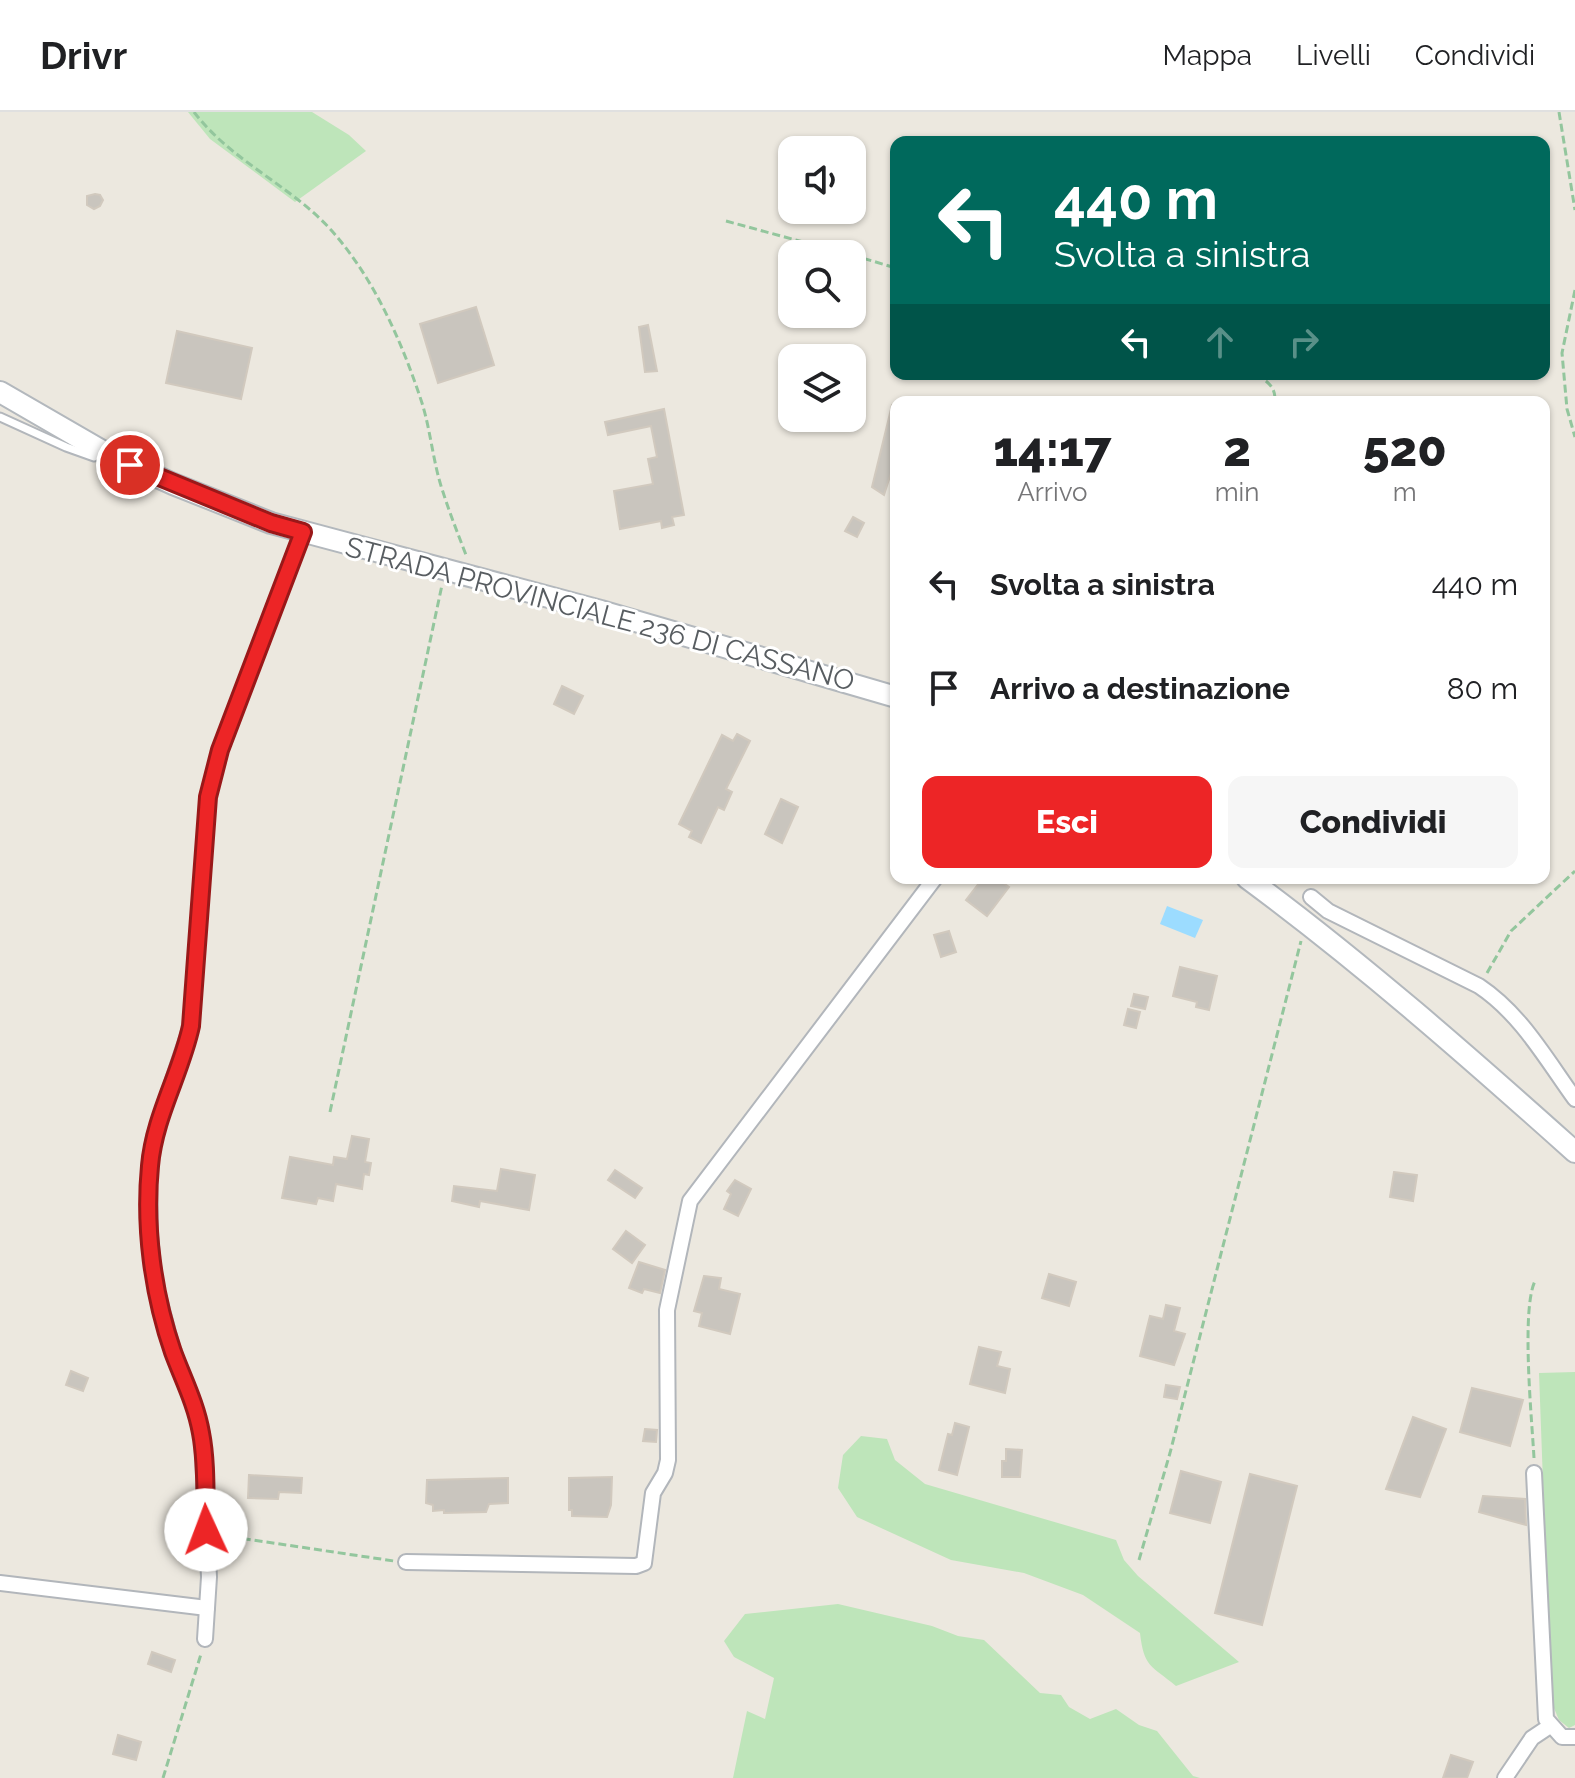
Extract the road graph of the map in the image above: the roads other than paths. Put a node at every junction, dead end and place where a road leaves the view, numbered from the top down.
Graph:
1 (0, 392) edge
2 (0, 417) edge
3 (109, 455) junction
4 (303, 532) junction
5 (890, 695) edge
6 (930, 884) edge
7 (1255, 884) edge
8 (1311, 897) dead end
9 (1575, 1099) edge
10 (1575, 1152) edge
11 (1534, 1473) road end
12 (406, 1562) road end
13 (0, 1583) edge
14 (207, 1608) junction
15 (205, 1639) road end
16 (1550, 1726) junction
17 (1575, 1737) edge
18 (1505, 1778) edge

1 - 3 main road, STRADA PROVINCIALE 236 DI CASSANO
2 - 3 lane
3 - 4 main road, STRADA PROVINCIALE 236 DI CASSANO
4 - 5 main road, STRADA PROVINCIALE 236 DI CASSANO
4 - 14 street
6 - 12 street
7 - 10 main road
8 - 9 street
11 - 16 street
13 - 14 street
14 - 15 street
16 - 17 street
16 - 18 street

